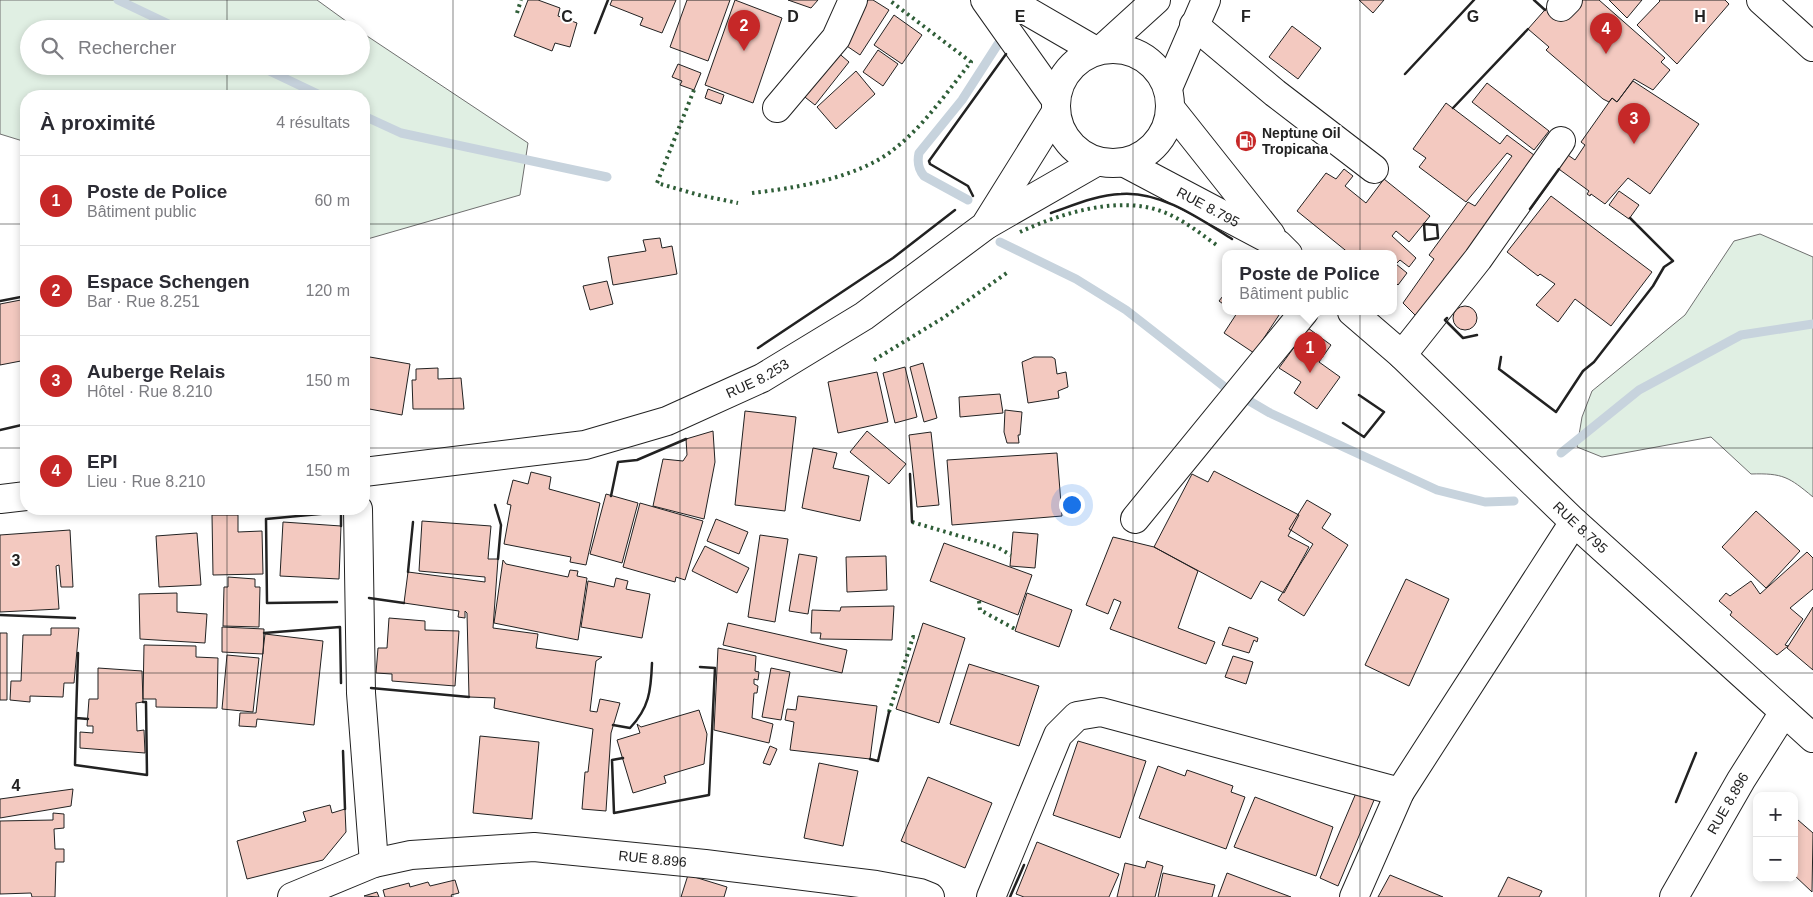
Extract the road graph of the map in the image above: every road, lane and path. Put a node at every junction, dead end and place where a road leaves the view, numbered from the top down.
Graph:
1 (853, 0) edge
2 (985, 0) edge
3 (1008, 0) edge
4 (1156, 0) edge
5 (1206, 0) edge
6 (1762, 0) edge
7 (1194, 25) junction
8 (1813, 47) edge
9 (1099, 50) junction
10 (1169, 99) junction
11 (1056, 106) junction
12 (777, 108) dead end
13 (1561, 141) dead end
14 (1096, 162) junction
15 (1125, 163) junction
16 (1374, 169) dead end
17 (985, 226) junction
18 (1283, 249) edge
19 (1302, 315) edge
20 (1355, 315) edge
21 (1402, 355) junction
22 (370, 471) edge
23 (20, 497) edge
24 (0, 499) edge
25 (358, 515) edge
26 (1135, 519) dead end
27 (1574, 522) junction
28 (1784, 712) junction
29 (1813, 738) edge
30 (1400, 792) junction
31 (374, 864) junction
32 (292, 897) edge
33 (930, 897) edge
34 (991, 897) edge
35 (1354, 897) edge
36 (1674, 897) edge

1 - 12 main road
2 - 11 main road
3 - 9 main road
4 - 9 main road
5 - 7 main road
6 - 8 main road
7 - 10 main road
7 - 16 main road
9 - 10 main road
9 - 11 main road
10 - 15 main road
10 - 18 main road
11 - 14 main road
11 - 17 main road, RUE 8.253
13 - 21 main road
14 - 15 main road
14 - 17 main road
15 - 18 main road, RUE 8.795
17 - 22 main road, RUE 8.253
19 - 26 main road
20 - 21 main road, RUE 8.795
21 - 27 main road, RUE 8.795
23 - 24 main road
25 - 31 main road
27 - 28 main road, RUE 8.795
27 - 30 main road
28 - 29 main road, RUE 8.795
28 - 36 main road, RUE 8.896
30 - 34 main road
30 - 35 main road
31 - 32 main road, RUE 8.896
31 - 33 main road, RUE 8.896

